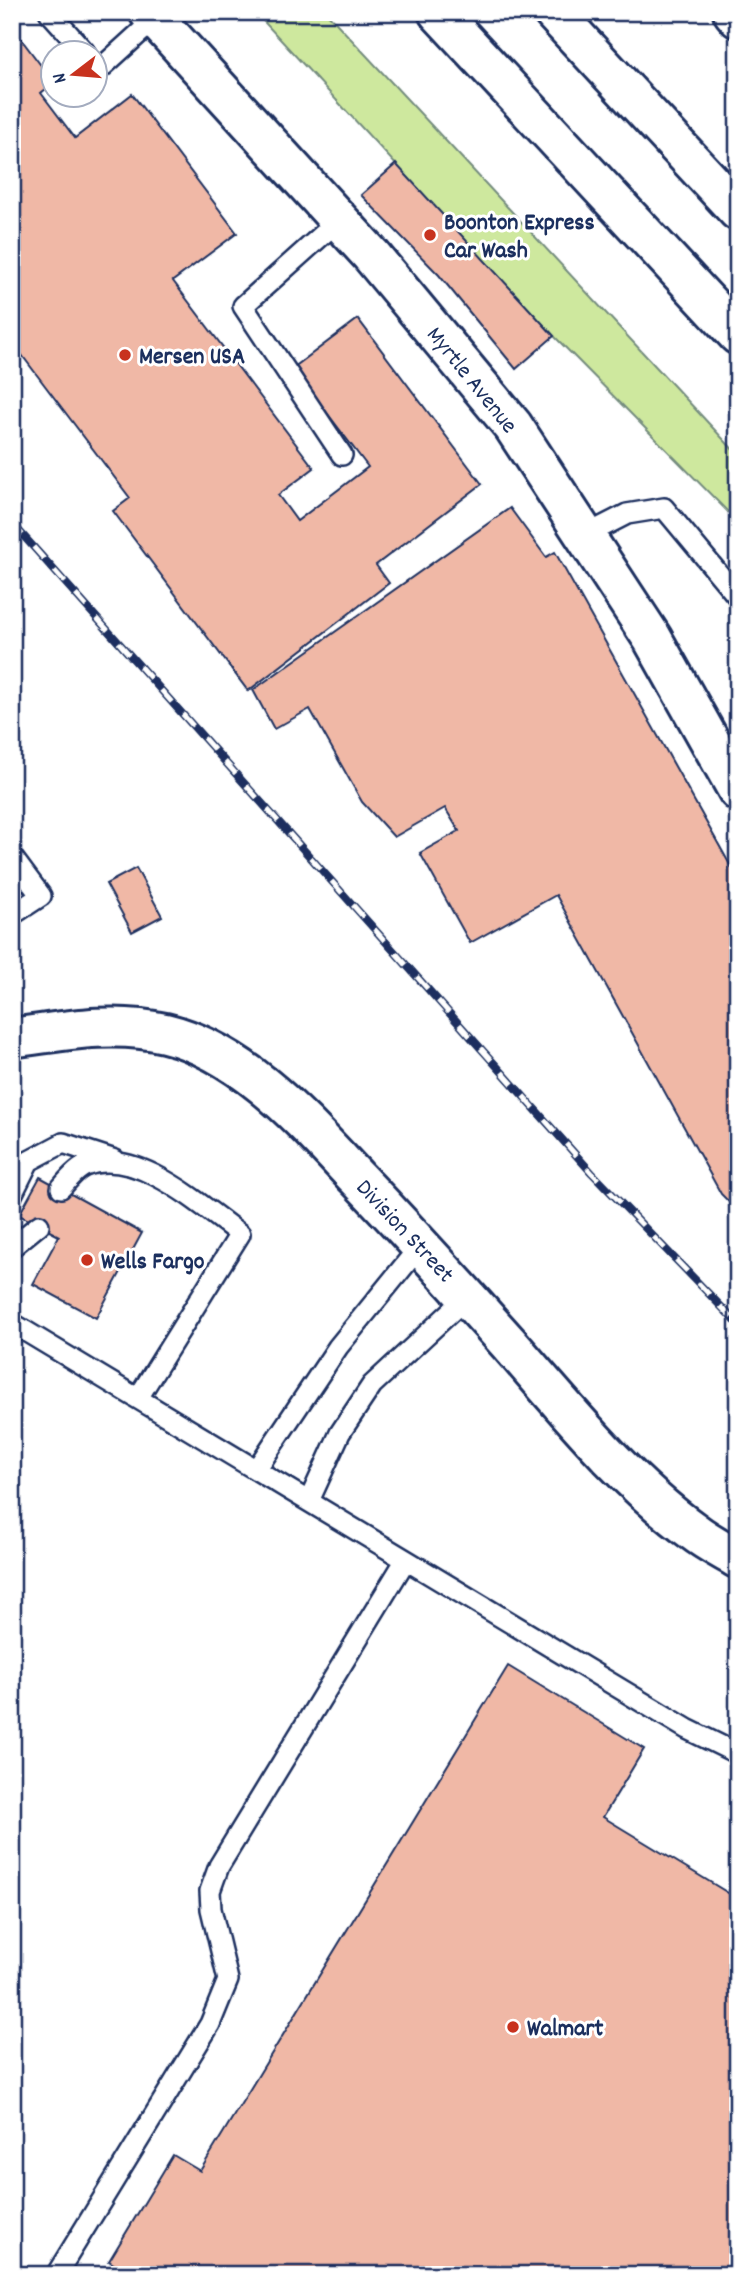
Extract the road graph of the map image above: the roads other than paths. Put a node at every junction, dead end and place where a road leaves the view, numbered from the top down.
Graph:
1 (49, 12) edge
2 (438, 12) edge
3 (553, 12) edge
4 (733, 12) edge
5 (152, 16) edge
6 (738, 18) edge
7 (72, 38) edge
8 (108, 61) edge
9 (738, 211) edge
10 (339, 220) junction
11 (738, 335) edge
12 (342, 456) dead end
13 (586, 535) junction
14 (738, 597) edge
15 (738, 791) edge
16 (12, 857) edge
17 (12, 915) edge
18 (12, 1038) edge
19 (123, 1162) junction
20 (61, 1188) dead end
21 (12, 1195) edge
22 (38, 1225) dead end
23 (421, 1245) junction
24 (12, 1247) edge
25 (467, 1297) junction
26 (12, 1323) edge
27 (138, 1398) junction
28 (257, 1468) junction
29 (309, 1501) junction
30 (738, 1559) edge
31 (405, 1561) junction
32 (738, 1754) edge
33 (56, 2275) edge

1 - 7 lane
2 - 11 main road
3 - 9 main road
4 - 6 main road
5 - 8 lane
5 - 10 main road, Myrtle Avenue
10 - 12 lane
10 - 13 main road, Myrtle Avenue
13 - 14 lane
13 - 15 main road, Myrtle Avenue
16 - 17 lane
18 - 23 main road, Division Street
19 - 20 lane
19 - 21 lane
19 - 27 lane
22 - 24 lane
23 - 25 main road, Division Street
23 - 28 lane
25 - 29 lane
25 - 30 main road, Division Street
26 - 27 lane
27 - 28 lane
28 - 29 lane
29 - 31 lane
31 - 32 lane
31 - 33 lane

